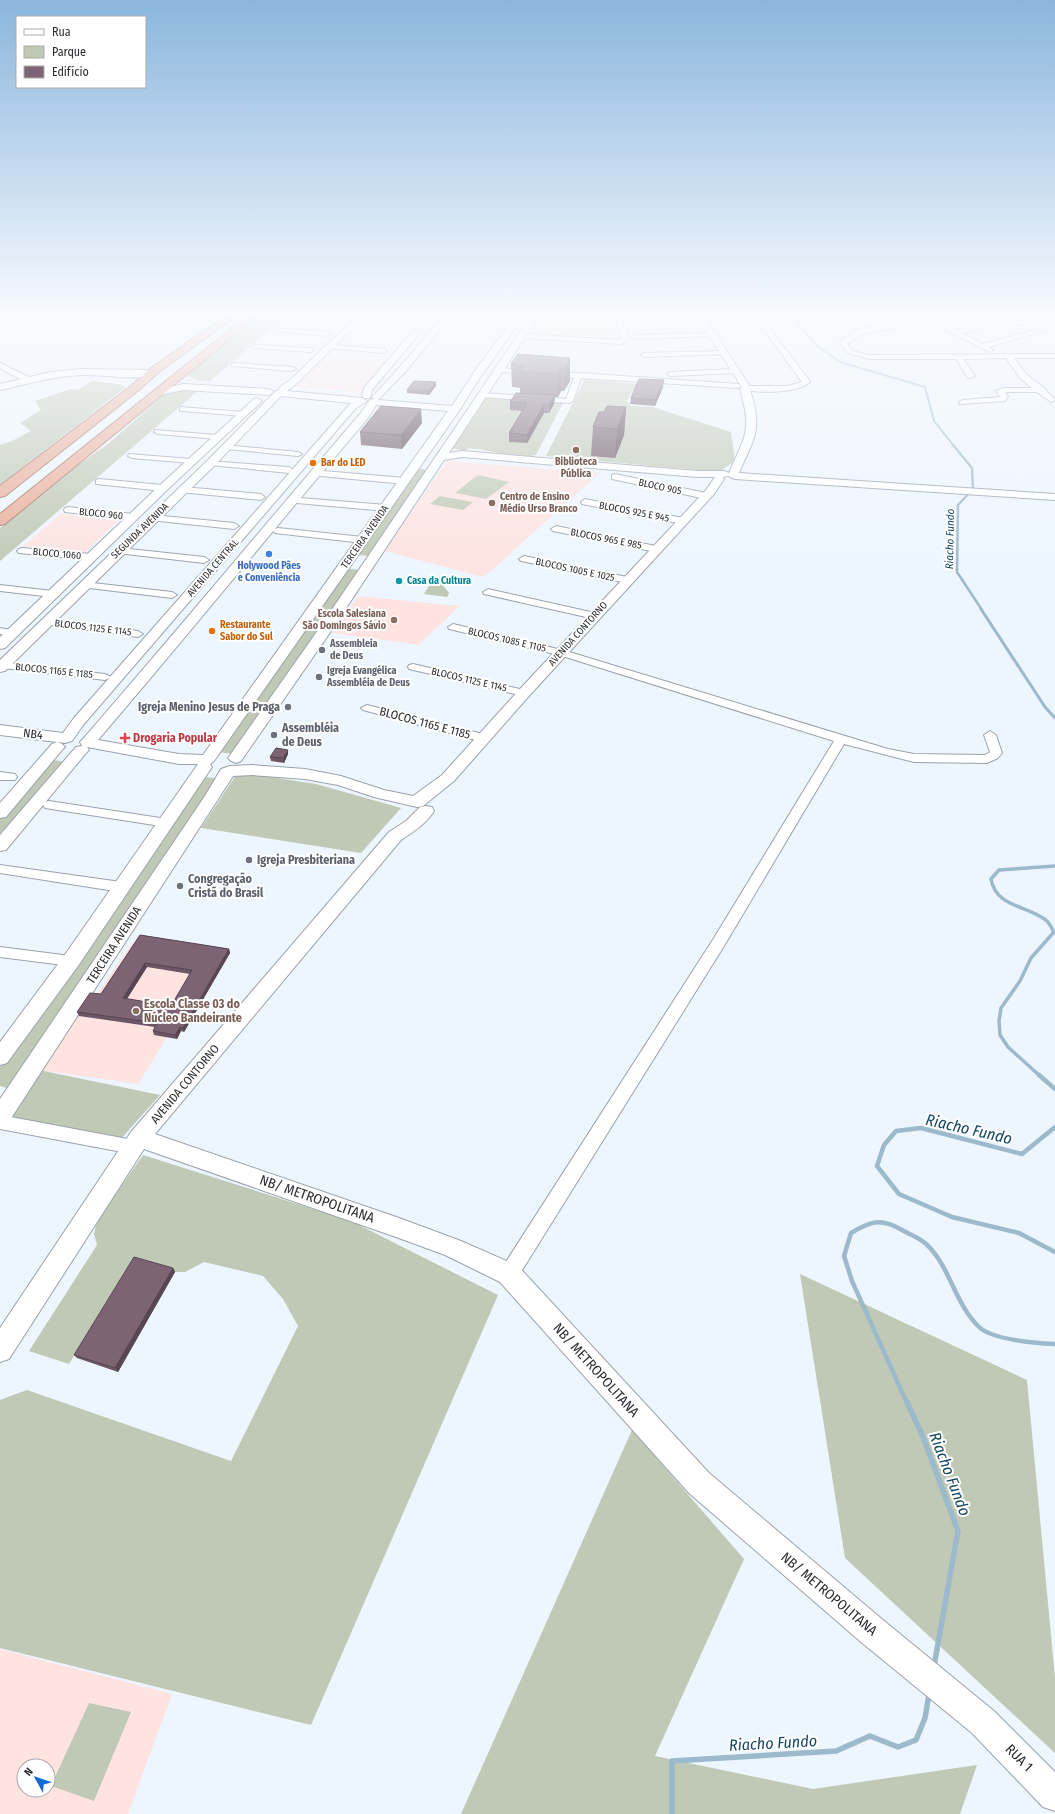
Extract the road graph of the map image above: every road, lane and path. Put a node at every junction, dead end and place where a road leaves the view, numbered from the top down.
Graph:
1 (119, 401) edge
2 (148, 401) edge
3 (262, 401) edge
4 (267, 401) edge
5 (364, 401) edge
6 (369, 401) edge
7 (397, 401) edge
8 (457, 401) edge
9 (479, 401) edge
10 (748, 401) edge
11 (981, 401) edge
12 (963, 402) dead end
13 (452, 406) junction
14 (183, 410) dead end
15 (243, 414) junction
16 (158, 432) dead end
17 (217, 437) junction
18 (298, 454) dead end
19 (219, 455) junction
20 (132, 456) dead end
21 (197, 456) junction
22 (440, 459) junction
23 (417, 463) junction
24 (293, 472) junction
25 (317, 474) junction
26 (729, 476) junction
27 (615, 477) dead end
28 (405, 481) junction
29 (99, 482) dead end
30 (163, 488) junction
31 (183, 490) junction
32 (0, 493) edge
33 (708, 494) junction
34 (261, 497) dead end
35 (1055, 497) edge
36 (300, 501) dead end
37 (585, 502) dead end
38 (386, 508) junction
39 (68, 510) dead end
40 (2, 512) edge
41 (133, 517) junction
42 (153, 518) junction
43 (683, 521) junction
44 (234, 526) dead end
45 (556, 529) dead end
46 (278, 531) dead end
47 (364, 540) junction
48 (656, 549) junction
49 (22, 551) dead end
50 (120, 551) junction
51 (91, 557) junction
52 (351, 557) junction
53 (524, 559) dead end
54 (204, 560) dead end
55 (368, 564) junction
56 (344, 568) junction
57 (205, 577) junction
58 (69, 578) junction
59 (627, 580) junction
60 (89, 581) junction
61 (222, 584) junction
62 (0, 588) edge
63 (194, 589) junction
64 (488, 592) dead end
65 (53, 594) junction
66 (172, 595) dead end
67 (594, 616) junction
68 (48, 622) junction
69 (452, 627) dead end
70 (6, 632) edge
71 (138, 634) dead end
72 (0, 645) edge
73 (562, 653) junction
74 (2, 667) edge
75 (413, 667) dead end
76 (105, 677) dead end
77 (524, 693) junction
78 (367, 708) dead end
79 (0, 730) edge
80 (990, 735) dead end
81 (0, 738) edge
82 (483, 738) junction
83 (841, 740) junction
84 (61, 742) junction
85 (85, 746) junction
86 (206, 763) junction
87 (232, 765) junction
88 (49, 805) dead end
89 (418, 806) junction
90 (0, 813) edge
91 (167, 823) junction
92 (0, 846) edge
93 (0, 869) edge
94 (121, 887) junction
95 (0, 952) edge
96 (71, 961) junction
97 (2, 1052) edge
98 (3, 1106) edge
99 (136, 1142) junction
100 (509, 1274) junction
101 (0, 1350) edge
102 (983, 1722) joint
103 (1055, 1794) edge

1 - 32 highway
2 - 40 highway
3 - 15 street, SEGUNDA AVENIDA
4 - 19 street, SEGUNDA AVENIDA
5 - 24 street, AVENIDA CENTRAL
6 - 25 street, AVENIDA CENTRAL
7 - 13 street
8 - 13 street, TERCEIRA AVENIDA
9 - 22 street, TERCEIRA AVENIDA
10 - 26 street
11 - 12 street
13 - 23 street, TERCEIRA AVENIDA
14 - 15 street
15 - 17 street, SEGUNDA AVENIDA
16 - 17 street
17 - 21 street, SEGUNDA AVENIDA
18 - 19 street
19 - 21 street
19 - 24 street
19 - 31 street, SEGUNDA AVENIDA
20 - 21 street
21 - 30 street, SEGUNDA AVENIDA
22 - 23 street
22 - 26 street
22 - 55 street, TERCEIRA AVENIDA
23 - 28 street, TERCEIRA AVENIDA
24 - 25 street
24 - 57 street, AVENIDA CENTRAL
25 - 28 street
25 - 61 street, AVENIDA CENTRAL
26 - 33 street, AVENIDA CONTORNO
26 - 35 street
27 - 33 street, BLOCO 905
28 - 38 street, TERCEIRA AVENIDA
29 - 30 street
30 - 41 street, SEGUNDA AVENIDA
31 - 34 street
31 - 42 street, SEGUNDA AVENIDA
33 - 43 street, AVENIDA CONTORNO
36 - 38 street
37 - 43 street, BLOCOS 925 E 945
38 - 47 street, TERCEIRA AVENIDA
39 - 41 street, BLOCO 960
41 - 51 street, SEGUNDA AVENIDA
42 - 44 street
42 - 50 street, SEGUNDA AVENIDA
43 - 48 street, AVENIDA CONTORNO
45 - 48 street, BLOCOS 965 E 985
46 - 47 street
47 - 52 street, TERCEIRA AVENIDA
48 - 59 street, AVENIDA CONTORNO
49 - 51 street, BLOCO 1060
50 - 54 street
50 - 60 street, SEGUNDA AVENIDA
51 - 58 street, SEGUNDA AVENIDA
52 - 55 street
52 - 56 street, TERCEIRA AVENIDA
53 - 59 street, BLOCOS 1005 E 1025
55 - 56 street
55 - 87 street, TERCEIRA AVENIDA
56 - 86 street, TERCEIRA AVENIDA
57 - 61 street
57 - 63 street, AVENIDA CENTRAL
58 - 60 street
58 - 65 street, SEGUNDA AVENIDA
59 - 67 street, AVENIDA CONTORNO
60 - 66 street
60 - 68 street, SEGUNDA AVENIDA
61 - 63 street
61 - 85 street, AVENIDA CENTRAL
62 - 65 street
63 - 84 street, AVENIDA CENTRAL
64 - 67 street
65 - 70 street, SEGUNDA AVENIDA
67 - 73 street, AVENIDA CONTORNO
68 - 71 street, BLOCOS 1125 E 1145
68 - 74 street, SEGUNDA AVENIDA
69 - 73 street, BLOCOS 1085 E 1105
70 - 72 street, SEGUNDA AVENIDA
73 - 77 street, AVENIDA CONTORNO
73 - 83 street, BLOCOS 1085 E 1105
74 - 76 street, BLOCOS 1165 E 1185
75 - 77 street, BLOCOS 1125 E 1145
77 - 82 street, AVENIDA CONTORNO
78 - 82 street, BLOCOS 1165 E 1185
79 - 84 street, NB4
80 - 83 street, BLOCOS 1085 E 1105
81 - 84 street, NB4
82 - 89 street, AVENIDA CONTORNO
83 - 100 street
84 - 85 street
84 - 90 street, AVENIDA CENTRAL
85 - 86 street
85 - 92 street, AVENIDA CENTRAL
86 - 87 street
86 - 91 street, TERCEIRA AVENIDA
87 - 89 street
87 - 98 street, TERCEIRA AVENIDA
88 - 91 street
89 - 99 street, AVENIDA CONTORNO
91 - 94 street, TERCEIRA AVENIDA
93 - 94 street
94 - 96 street, TERCEIRA AVENIDA
95 - 96 street
96 - 97 street, TERCEIRA AVENIDA
98 - 99 street
99 - 100 street, NB/ METROPOLITANA
99 - 101 street, AVENIDA CONTORNO
100 - 102 street, NB/ METROPOLITANA
102 - 103 street, RUA 1

